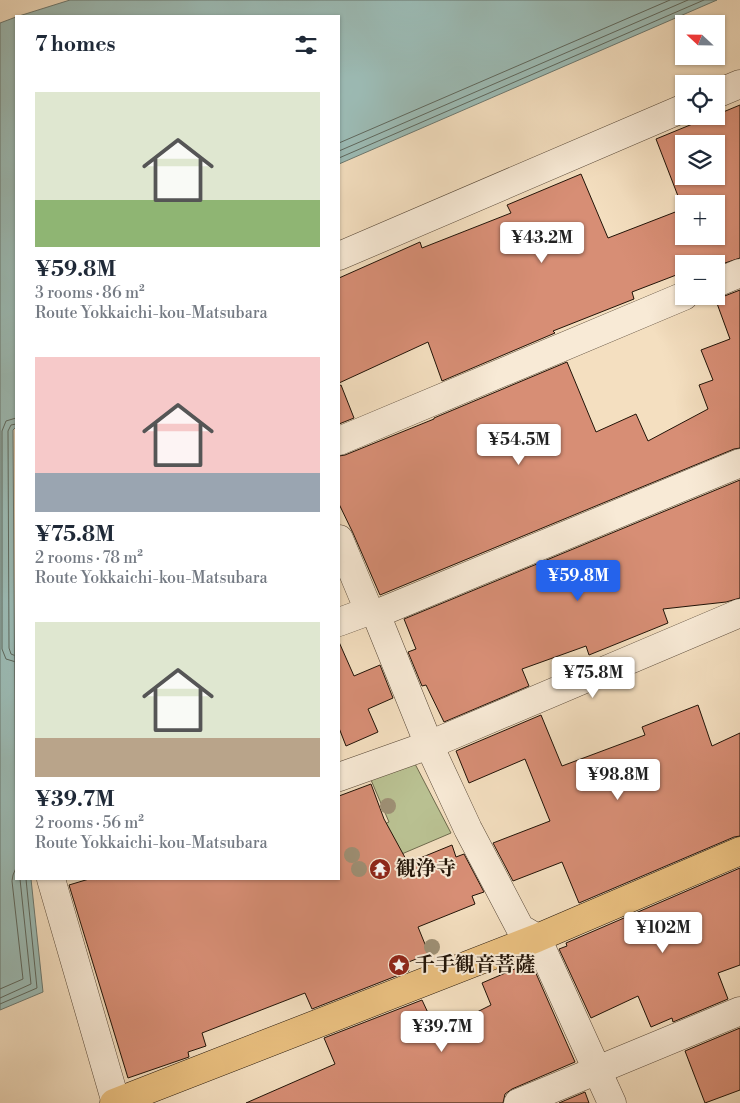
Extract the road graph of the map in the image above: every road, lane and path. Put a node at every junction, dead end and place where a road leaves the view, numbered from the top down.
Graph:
1 (740, 84) edge
2 (725, 90) edge
3 (675, 112) edge
4 (340, 256) edge
5 (740, 273) edge
6 (725, 279) edge
7 (675, 300) edge
8 (340, 441) edge
9 (740, 463) edge
10 (340, 541) edge
11 (372, 612) junction
12 (740, 613) edge
13 (340, 622) edge
14 (429, 745) junction
15 (340, 777) edge
16 (740, 851) edge
17 (51, 880) edge
18 (537, 938) junction
19 (740, 1010) edge
20 (597, 1071) junction
21 (115, 1103) edge
22 (518, 1103) edge
23 (612, 1103) edge

1 - 2 street
3 - 4 street
5 - 6 street
7 - 8 street
9 - 11 street
10 - 11 street
11 - 13 street
11 - 14 street
12 - 14 street
14 - 15 street
14 - 18 street
16 - 18 main road
17 - 21 street
18 - 20 street
18 - 21 main road
19 - 20 street
20 - 22 street
20 - 23 street

